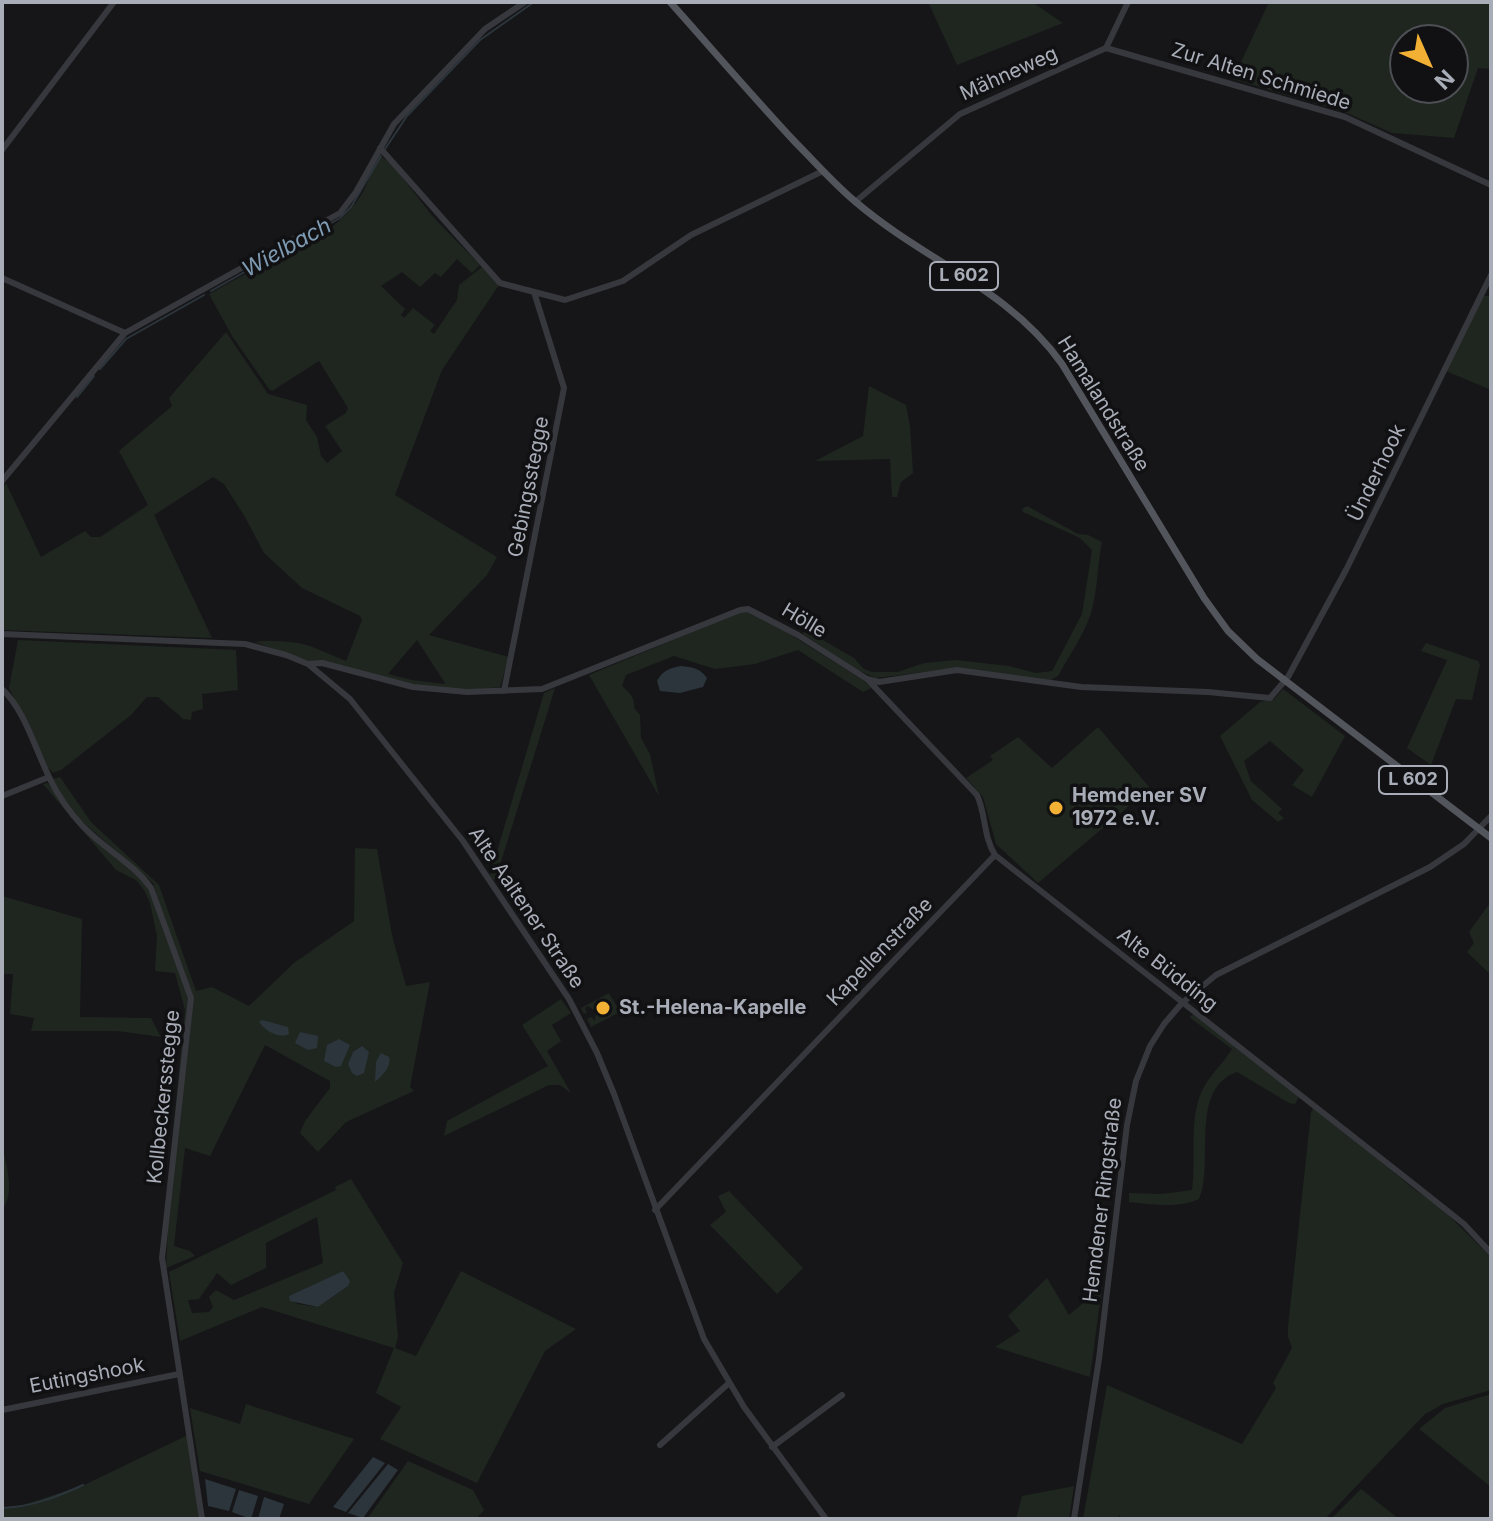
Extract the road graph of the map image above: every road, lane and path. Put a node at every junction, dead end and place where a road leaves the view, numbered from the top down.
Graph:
1 (114, 2) edge
2 (525, 2) edge
3 (670, 2) edge
4 (1128, 2) edge
5 (1106, 48) junction
6 (380, 148) junction
7 (2, 150) edge
8 (823, 171) junction
9 (1491, 185) edge
10 (855, 202) junction
11 (1491, 275) edge
12 (2, 278) edge
13 (534, 292) junction
14 (125, 333) junction
15 (2, 481) edge
16 (2, 634) edge
17 (308, 664) junction
18 (867, 679) junction
19 (1285, 682) junction
20 (2, 689) edge
21 (504, 691) junction
22 (49, 777) junction
23 (2, 796) edge
24 (1491, 816) edge
25 (1479, 829) junction
26 (1491, 838) edge
27 (995, 855) junction
28 (1182, 1003) junction
29 (655, 1210) junction
30 (1491, 1253) edge
31 (179, 1374) junction
32 (728, 1384) junction
33 (842, 1395) dead end
34 (2, 1410) edge
35 (660, 1445) dead end
36 (772, 1447) junction
37 (202, 1519) edge
38 (826, 1519) edge
39 (1074, 1519) edge

1 - 7 street
2 - 6 street
3 - 8 main road, Hamalandstraße / L 602
4 - 5 street
5 - 9 street, Zur Alten Schmiede
5 - 10 street, Mähneweg
6 - 13 street
6 - 14 street
8 - 10 main road, Hamalandstraße / L 602
8 - 13 street
10 - 19 main road, Hamalandstraße / L 602
11 - 19 street, Ünderhook
12 - 14 street
13 - 21 street, Gebingsstegge
14 - 15 street
16 - 17 street, Alte Aaltener Straße
17 - 21 street, Hölle
17 - 29 street, Alte Aaltener Straße
18 - 19 street
18 - 21 street, Hölle
18 - 27 street
19 - 25 main road, Hamalandstraße / L 602
20 - 22 street, Kollbeckersstegge
22 - 23 street
22 - 31 street, Kollbeckersstegge
24 - 25 street, Hemdener Ringstraße
25 - 26 main road, Hamalandstraße / L 602
25 - 28 street, Hemdener Ringstraße
27 - 28 street, Alte Büdding
27 - 29 street, Kapellenstraße
28 - 30 street, Alte Büdding
28 - 39 street, Hemdener Ringstraße
29 - 32 street, Alte Aaltener Straße
31 - 34 street, Eutingshook
31 - 37 street, Kollbeckersstegge
32 - 35 street
32 - 36 street, Alte Aaltener Straße
33 - 36 street
36 - 38 street, Alte Aaltener Straße

